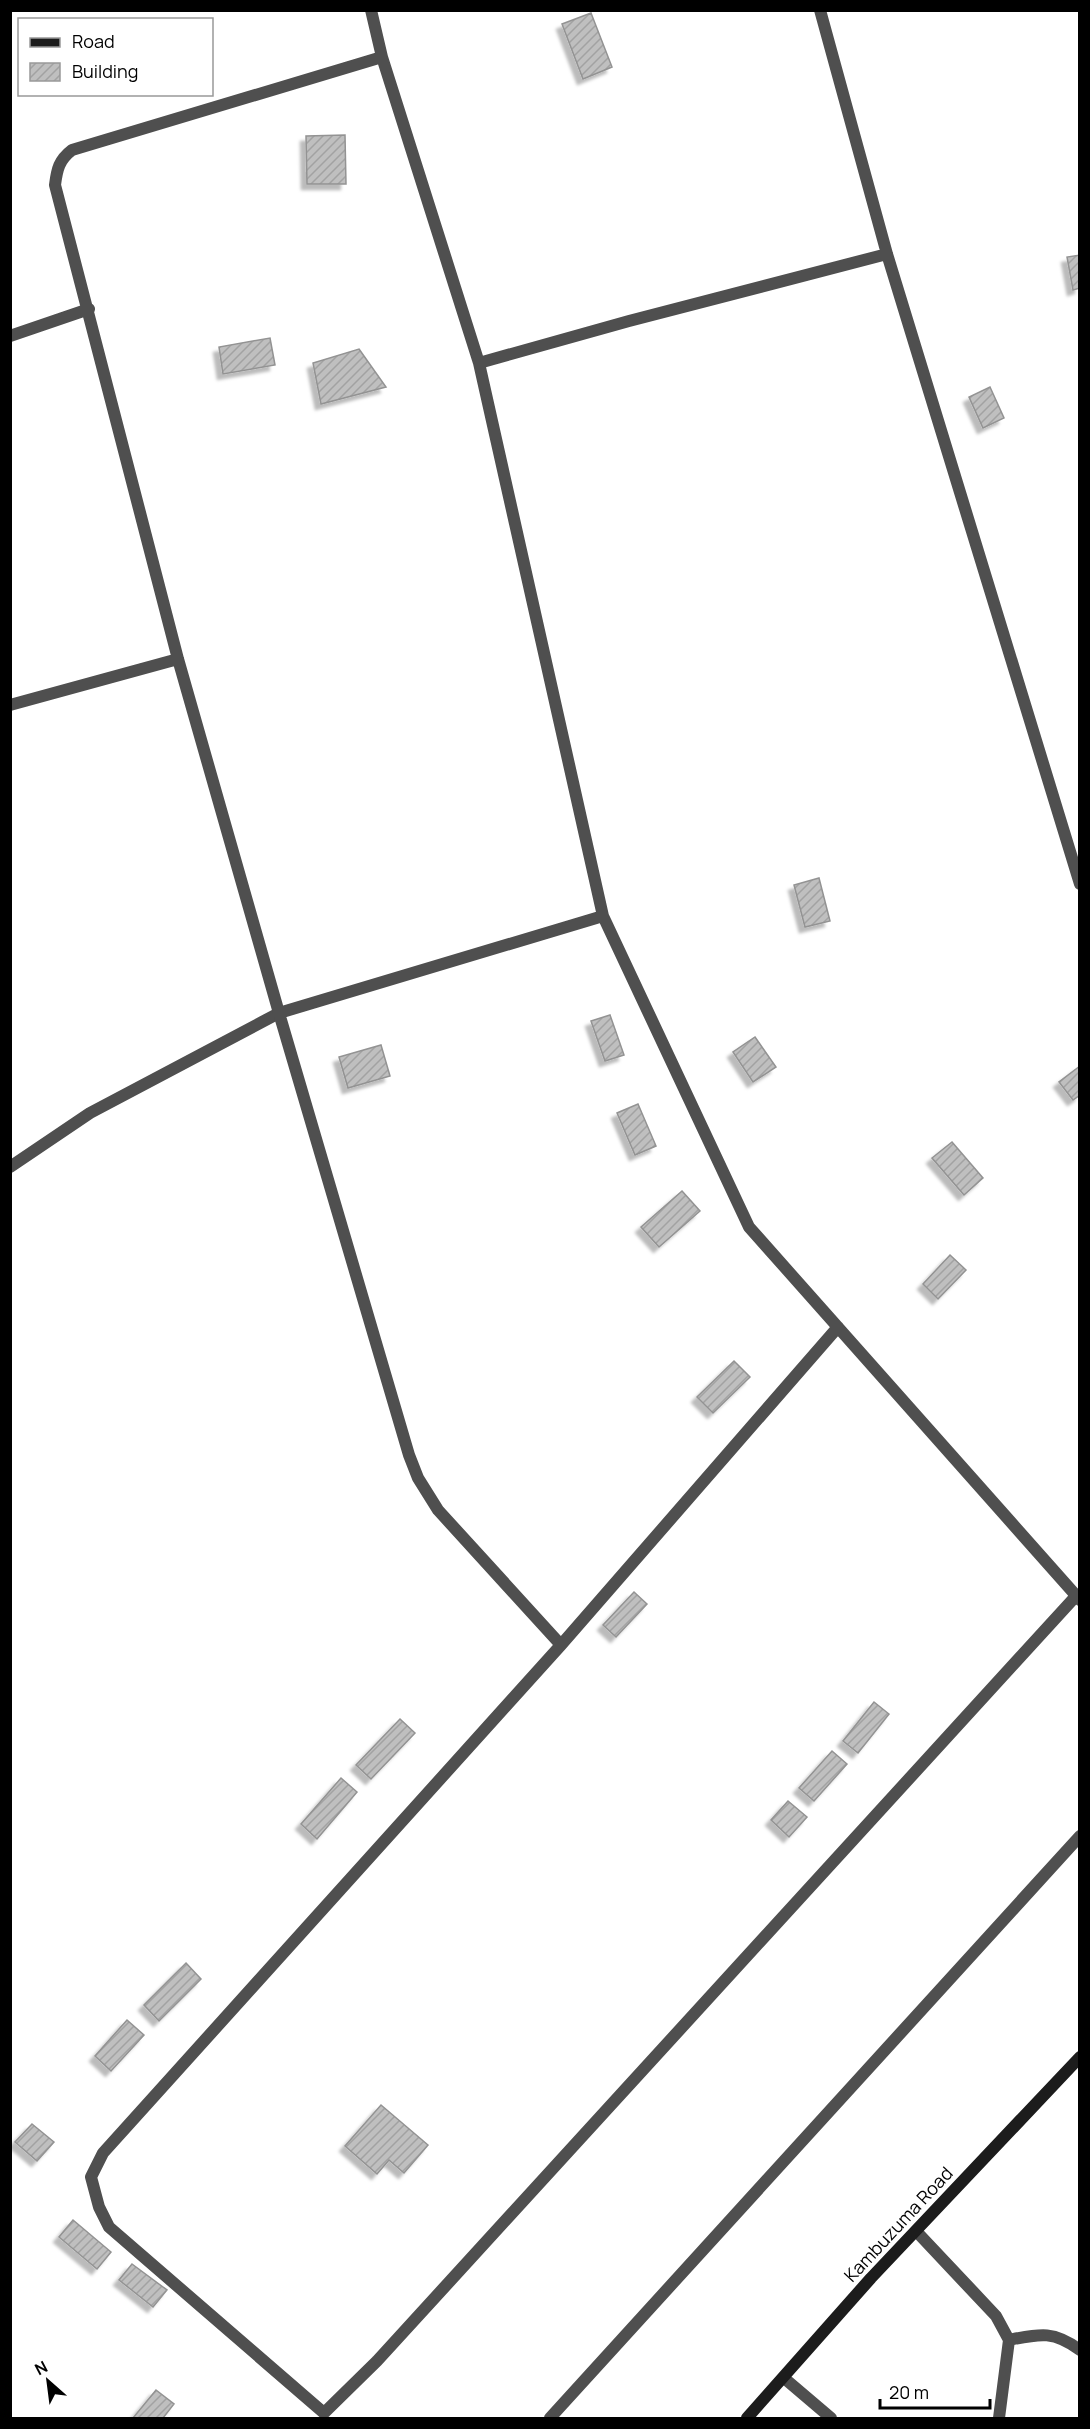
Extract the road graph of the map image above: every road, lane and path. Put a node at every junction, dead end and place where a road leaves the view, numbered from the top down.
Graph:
1 (371, 10) edge
2 (820, 10) edge
3 (382, 57) junction
4 (887, 254) junction
5 (89, 309) junction
6 (10, 336) edge
7 (479, 363) junction
8 (178, 659) junction
9 (10, 705) edge
10 (1080, 884) edge
11 (603, 916) junction
12 (279, 1013) junction
13 (10, 1167) edge
14 (838, 1327) junction
15 (1078, 1598) edge
16 (561, 1645) junction
17 (1080, 1836) edge
18 (1080, 2057) edge
19 (916, 2231) junction
20 (1009, 2340) junction
21 (1080, 2349) edge
22 (784, 2378) junction
23 (550, 2418) edge
24 (747, 2418) edge
25 (831, 2418) edge
26 (999, 2418) edge

1 - 3 street
2 - 4 street
3 - 5 street
3 - 7 street
4 - 7 street
4 - 10 street
5 - 6 street
5 - 8 street
7 - 11 street
8 - 9 street
8 - 12 street
11 - 12 street
11 - 14 street
12 - 13 street
12 - 16 street
14 - 15 street
14 - 16 street
15 - 16 street
17 - 23 street
18 - 19 main road, Kambuzuma Road
19 - 20 street
19 - 22 main road, Kambuzuma Road
20 - 21 street
20 - 26 street
22 - 24 main road, Kambuzuma Road
22 - 25 street

